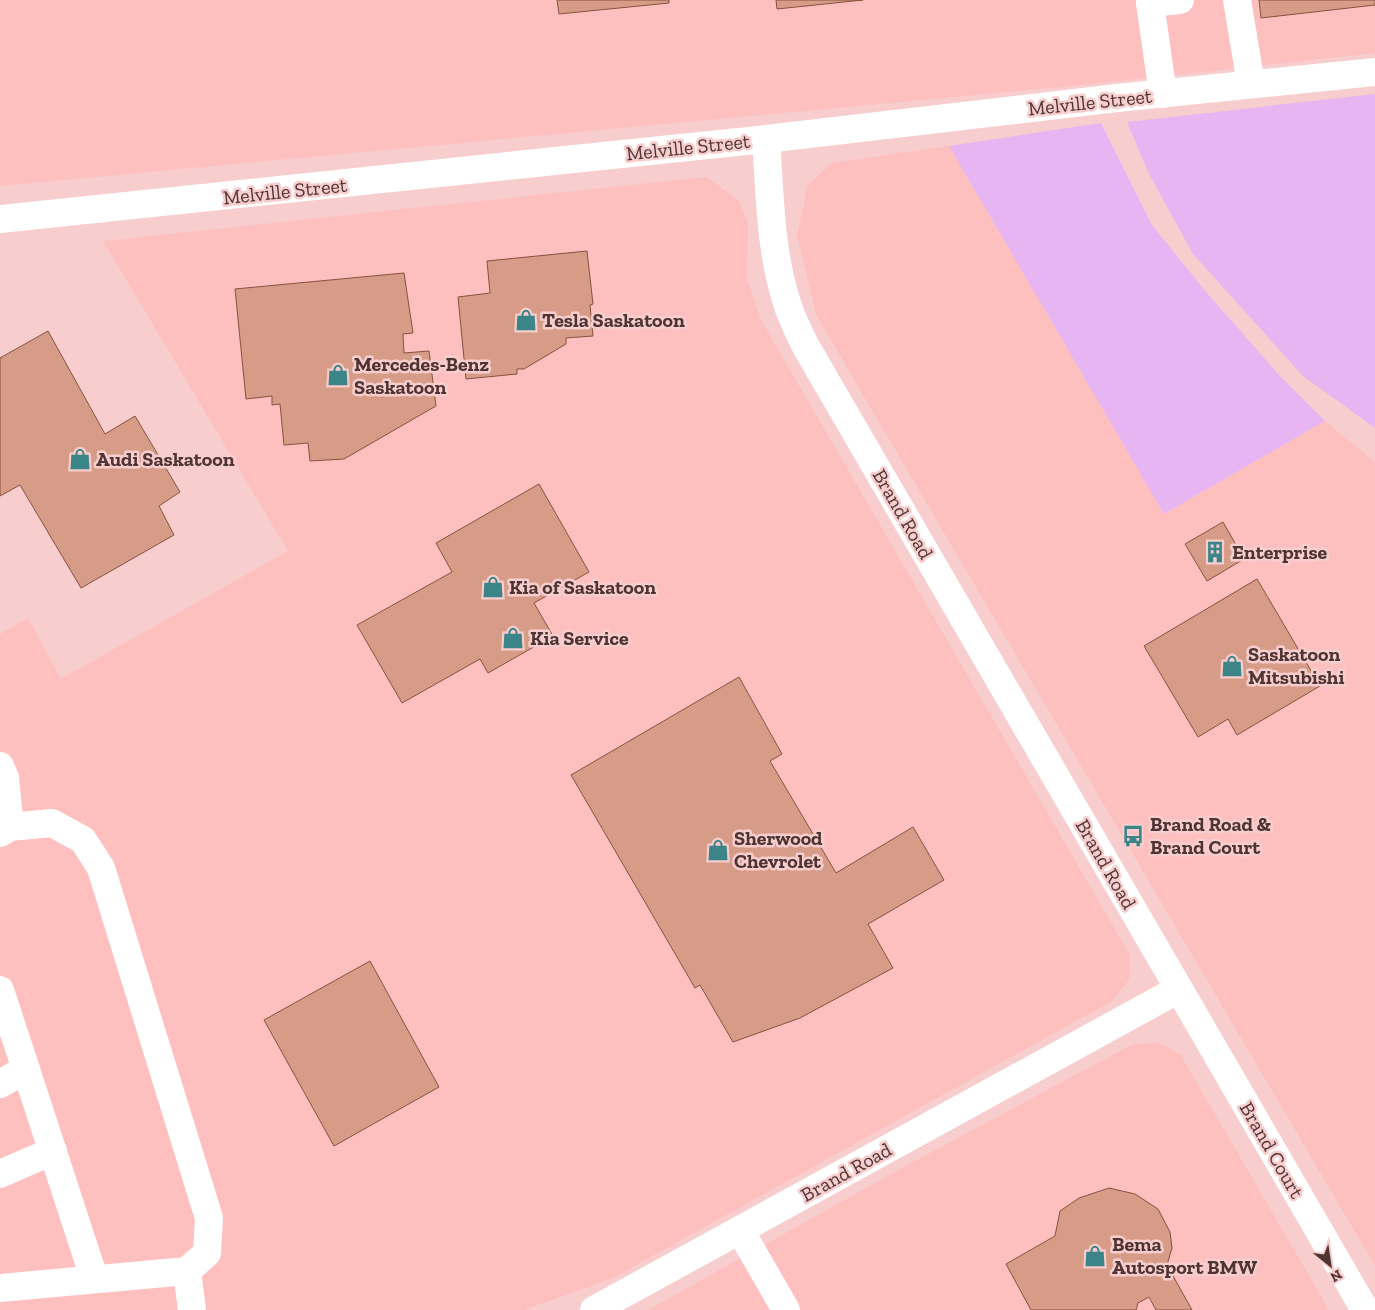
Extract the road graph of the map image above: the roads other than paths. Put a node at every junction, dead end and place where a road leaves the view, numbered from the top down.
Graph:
1 (1180, 0) edge
2 (1237, 0) edge
3 (1375, 72) edge
4 (1251, 84) junction
5 (1163, 94) junction
6 (766, 140) junction
7 (0, 219) edge
8 (0, 766) edge
9 (5, 830) edge
10 (1179, 989) junction
11 (0, 993) edge
12 (26, 1070) junction
13 (0, 1084) edge
14 (53, 1151) junction
15 (0, 1174) edge
16 (740, 1230) junction
17 (187, 1272) junction
18 (94, 1278) junction
19 (0, 1288) edge
20 (192, 1310) edge
21 (594, 1310) edge
22 (786, 1310) edge
23 (1365, 1310) edge

1 - 5 street
2 - 4 street
3 - 4 street, Melville Street
4 - 5 street, Melville Street
5 - 6 street, Melville Street
6 - 7 street, Melville Street
6 - 10 street, Brand Road
8 - 9 street
9 - 17 street
10 - 16 street, Brand Road
10 - 23 street, Brand Court
11 - 12 street
12 - 13 street
12 - 14 street
14 - 15 street
14 - 18 street
16 - 21 street, Brand Road
16 - 22 street
17 - 18 street
17 - 20 street
18 - 19 street

